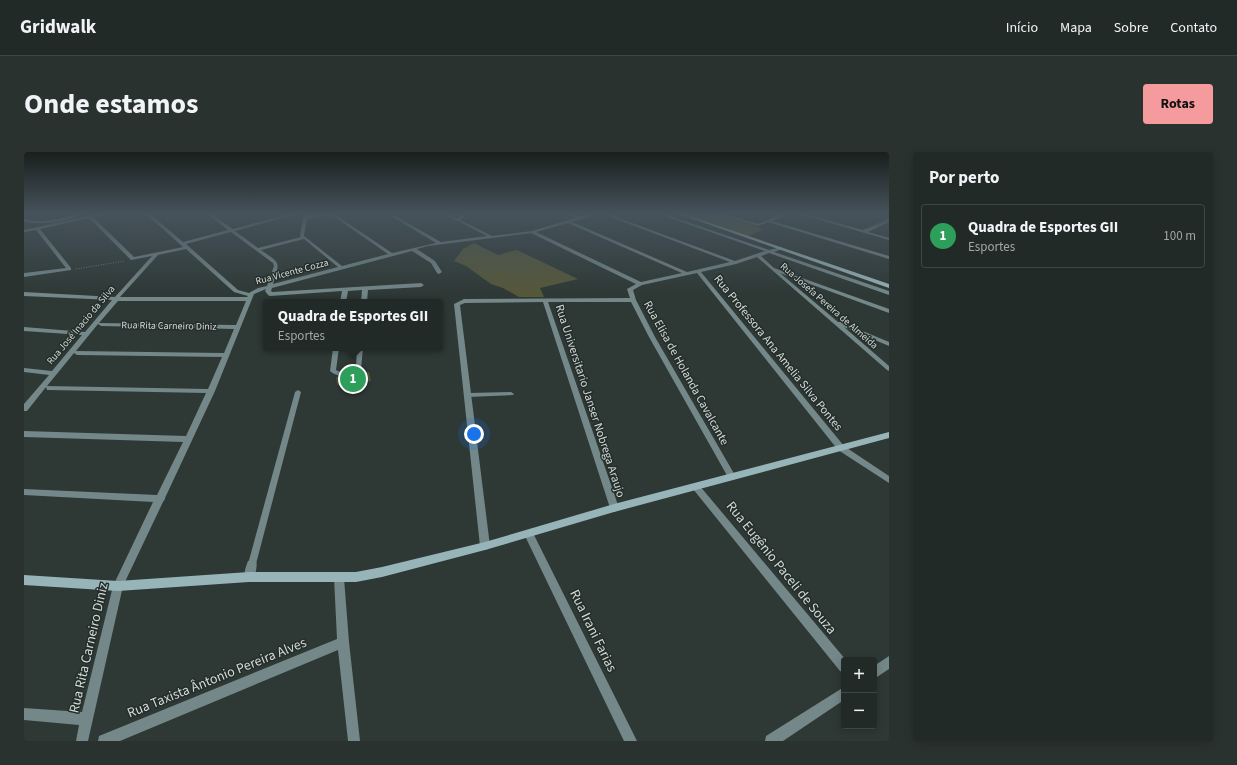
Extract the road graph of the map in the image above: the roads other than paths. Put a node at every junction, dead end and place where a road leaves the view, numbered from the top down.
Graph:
1 (47, 240) edge
2 (114, 240) edge
3 (178, 240) edge
4 (201, 240) edge
5 (246, 240) edge
6 (294, 240) edge
7 (307, 240) edge
8 (372, 240) edge
9 (436, 240) edge
10 (458, 240) edge
11 (550, 240) edge
12 (611, 240) edge
13 (675, 240) edge
14 (740, 240) edge
15 (758, 240) edge
16 (833, 240) edge
17 (440, 243) junction
18 (184, 246) junction
19 (780, 248) junction
20 (258, 249) junction
21 (413, 249) junction
22 (772, 251) junction
23 (392, 254) junction
24 (156, 255) junction
25 (758, 256) junction
26 (889, 258) edge
27 (734, 263) junction
28 (770, 267) junction
29 (342, 268) junction
30 (698, 271) junction
31 (439, 272) dead end
32 (848, 272) junction
33 (24, 274) edge
34 (688, 274) junction
35 (840, 275) junction
36 (640, 284) junction
37 (421, 285) dead end
38 (889, 286) edge
39 (270, 287) junction
40 (364, 289) junction
41 (344, 290) junction
42 (889, 292) edge
43 (24, 294) edge
44 (250, 297) junction
45 (116, 299) junction
46 (343, 299) edge
47 (364, 299) edge
48 (633, 300) junction
49 (545, 301) junction
50 (889, 311) edge
51 (832, 321) junction
52 (101, 324) dead end
53 (237, 327) junction
54 (24, 329) edge
55 (88, 334) junction
56 (889, 344) edge
57 (336, 351) edge
58 (360, 351) edge
59 (77, 353) dead end
60 (227, 355) junction
61 (889, 369) edge
62 (24, 370) edge
63 (54, 373) junction
64 (49, 388) dead end
65 (211, 391) junction
66 (298, 392) dead end
67 (511, 394) dead end
68 (468, 395) junction
69 (24, 409) edge
70 (24, 434) edge
71 (889, 435) edge
72 (188, 440) junction
73 (841, 448) junction
74 (732, 477) junction
75 (889, 480) edge
76 (696, 487) junction
77 (24, 492) edge
78 (161, 499) junction
79 (614, 508) junction
80 (529, 534) junction
81 (485, 546) junction
82 (252, 564) joint
83 (249, 577) junction
84 (339, 578) junction
85 (24, 580) edge
86 (118, 586) junction
87 (342, 642) junction
88 (889, 662) edge
89 (841, 663) edge
90 (877, 670) edge
91 (841, 695) edge
92 (24, 714) edge
93 (88, 719) junction
94 (82, 741) edge
95 (104, 741) edge
96 (354, 741) edge
97 (631, 741) edge
98 (771, 741) edge

1 - 33 street
2 - 24 street
3 - 18 street
4 - 18 street
5 - 20 street
6 - 20 street
7 - 29 street
8 - 23 street
9 - 17 street
10 - 17 street, Rua Vicente Cozza
11 - 36 street
12 - 34 street
13 - 27 street
14 - 22 street
15 - 19 main road
16 - 26 street
17 - 21 street, Rua Vicente Cozza
18 - 24 street
18 - 44 street
19 - 22 street
19 - 32 main road
20 - 39 street
21 - 23 street, Rua Vicente Cozza
21 - 31 street
22 - 25 street
22 - 35 street
23 - 29 street, Rua Vicente Cozza
24 - 45 street, Rua José Inacio da Silva
25 - 27 street
25 - 28 street, Rua Josefa Pereira de Almeida
27 - 30 street
28 - 50 street
28 - 51 street, Rua Josefa Pereira de Almeida
29 - 39 street, Rua Vicente Cozza
30 - 34 street
30 - 73 street, Rua Professora Ana Amelia Silva Pontes
32 - 35 street
32 - 38 main road
34 - 36 street
35 - 42 street
36 - 48 street, Rua Elisa de Holanda Cavalcante
37 - 40 street
39 - 41 street
39 - 44 street, Rua Vicente Cozza
40 - 41 street
40 - 47 street
41 - 46 street
43 - 45 street
44 - 45 street
44 - 53 street, Rua Rita Carneiro Diniz
45 - 55 street, Rua José Inacio da Silva
48 - 49 street
48 - 74 street, Rua Elisa de Holanda Cavalcante
49 - 68 street
49 - 79 street, Rua Universitario Janser Nobrega Araujo
51 - 56 street
51 - 61 street, Rua Josefa Pereira de Almeida
52 - 53 street, Rua Rita Carneiro Diniz
53 - 60 street, Rua Rita Carneiro Diniz
54 - 55 street
55 - 63 street, Rua José Inacio da Silva
57 - 58 street
59 - 60 street
60 - 65 street, Rua Rita Carneiro Diniz
62 - 63 street
63 - 69 street, Rua José Inacio da Silva
64 - 65 street
65 - 72 street, Rua Rita Carneiro Diniz
66 - 82 lane
67 - 68 lane
68 - 81 street
70 - 72 street
71 - 73 main road
72 - 78 street, Rua Rita Carneiro Diniz
73 - 74 main road
73 - 75 street, Rua Professora Ana Amelia Silva Pontes
74 - 76 main road
76 - 79 main road
76 - 89 street, Rua Eugênio Paceli de Souza
77 - 78 street
78 - 86 street, Rua Rita Carneiro Diniz
79 - 80 main road
80 - 81 main road
80 - 97 street, Rua Irani Farias
81 - 84 main road
82 - 83 street
83 - 84 main road
83 - 86 main road
84 - 87 street
85 - 86 main road
86 - 93 street, Rua Rita Carneiro Diniz
87 - 95 street, Rua Taxista Ântonio Pereira Alves
87 - 96 street
88 - 90 street
91 - 98 street
92 - 93 street
93 - 94 street, Rua Rita Carneiro Diniz

